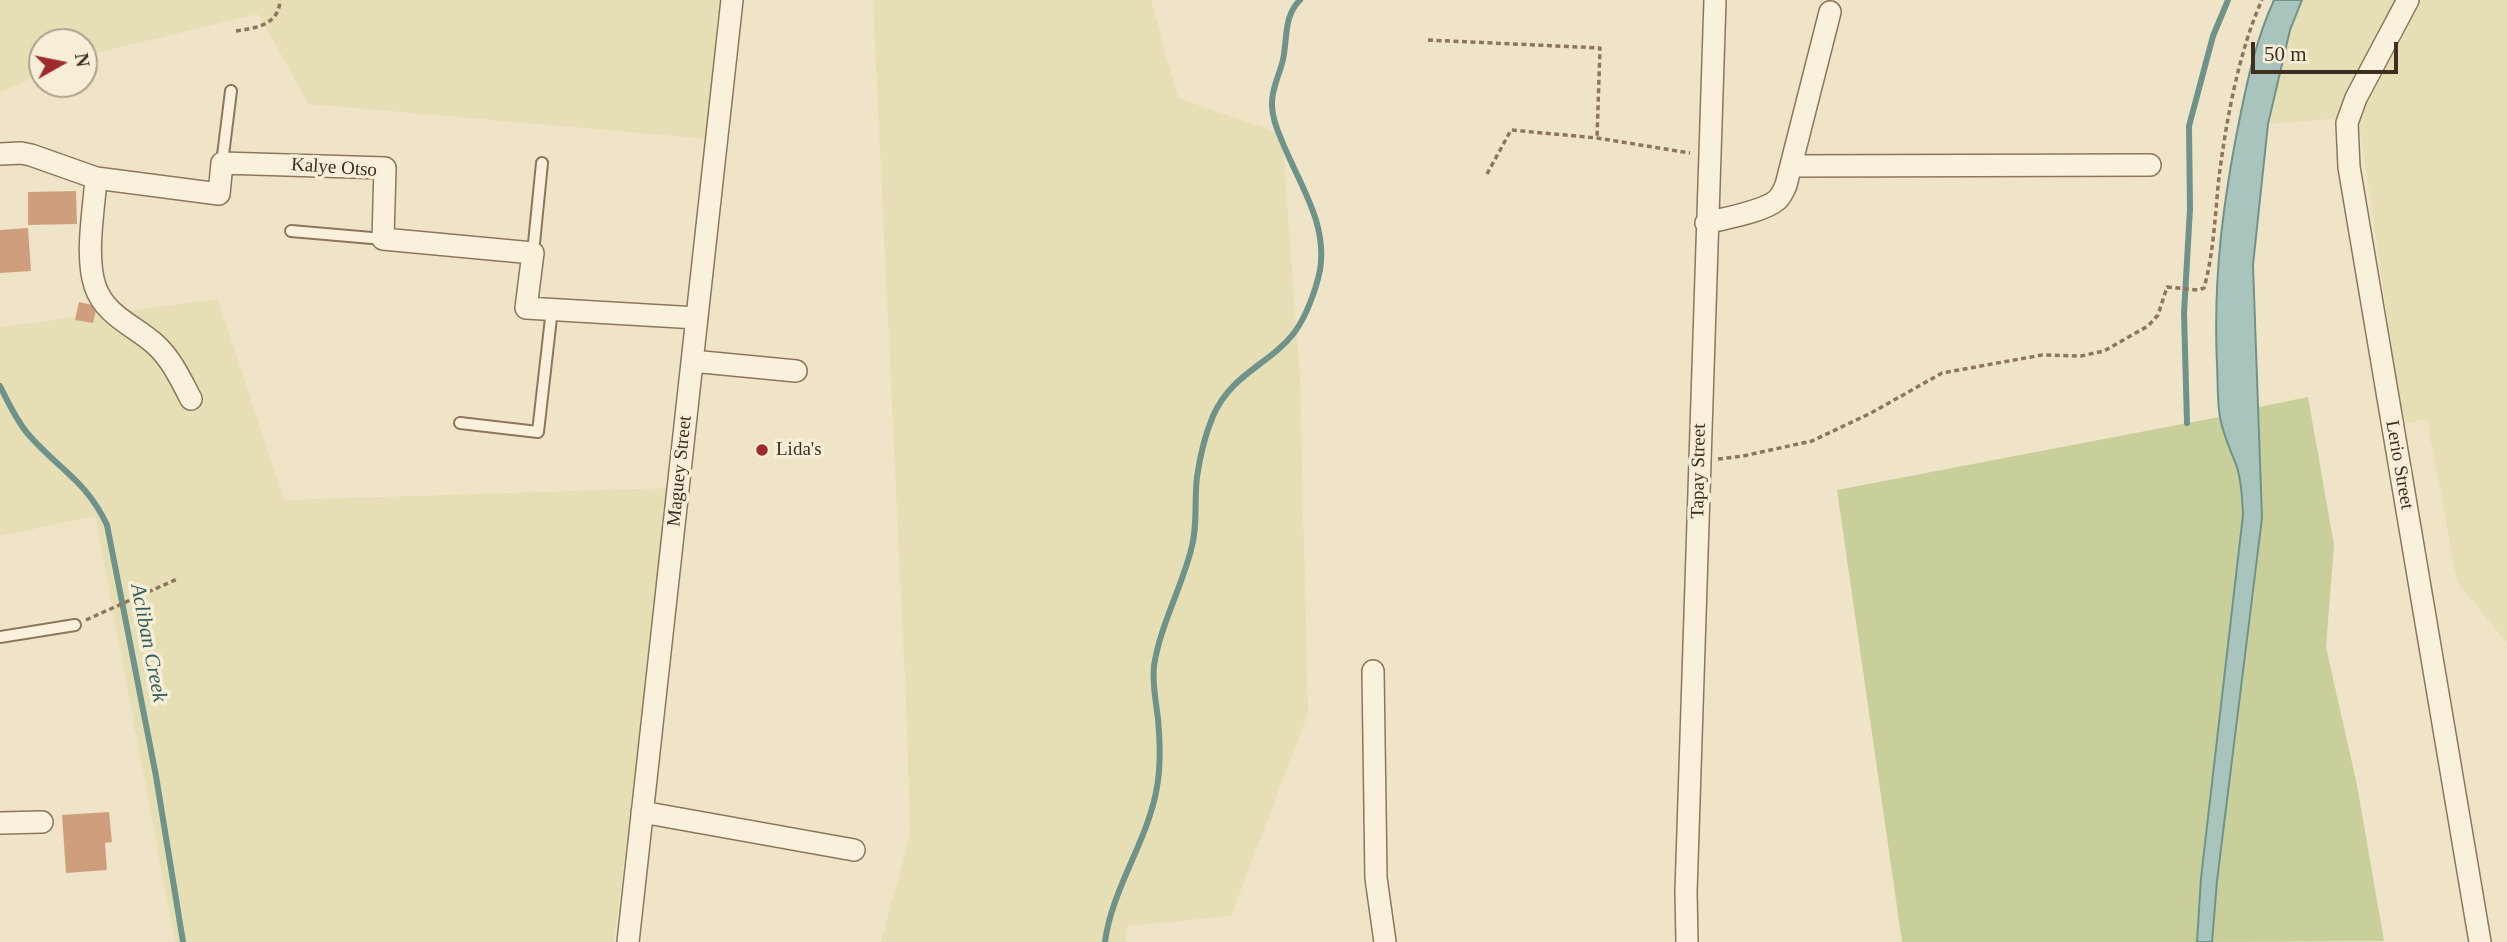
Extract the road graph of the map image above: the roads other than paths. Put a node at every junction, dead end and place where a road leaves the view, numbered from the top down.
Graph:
1 (732, 0) edge
2 (1715, 0) edge
3 (2408, 0) edge
4 (1830, 12) dead end
5 (231, 91) dead end
6 (0, 154) edge
7 (222, 163) junction
8 (542, 163) dead end
9 (2150, 165) dead end
10 (1791, 166) junction
11 (96, 178) junction
12 (1706, 223) junction
13 (291, 231) dead end
14 (383, 239) junction
15 (533, 253) junction
16 (552, 309) junction
17 (697, 318) junction
18 (692, 361) junction
19 (796, 371) dead end
20 (191, 400) dead end
21 (460, 423) dead end
22 (75, 625) dead end
23 (0, 638) edge
24 (1373, 671) dead end
25 (642, 813) junction
26 (42, 822) dead end
27 (0, 823) edge
28 (854, 850) dead end
29 (628, 942) edge
30 (1385, 942) edge
31 (1687, 942) edge
32 (2480, 942) edge

1 - 17 street, Maguey Street
2 - 12 street, Tapay Street
3 - 32 street, Lerio Street
4 - 10 street
5 - 7 lane
6 - 11 street
7 - 11 street
7 - 14 street, Kalye Otso
8 - 15 lane
9 - 10 street
10 - 12 street
11 - 20 street
12 - 31 street, Tapay Street
13 - 14 lane
14 - 15 street
15 - 16 street
16 - 17 street
16 - 21 lane
17 - 18 street, Maguey Street
18 - 19 street
18 - 25 street, Maguey Street
22 - 23 lane
24 - 30 street
25 - 28 street
25 - 29 street, Maguey Street
26 - 27 street

